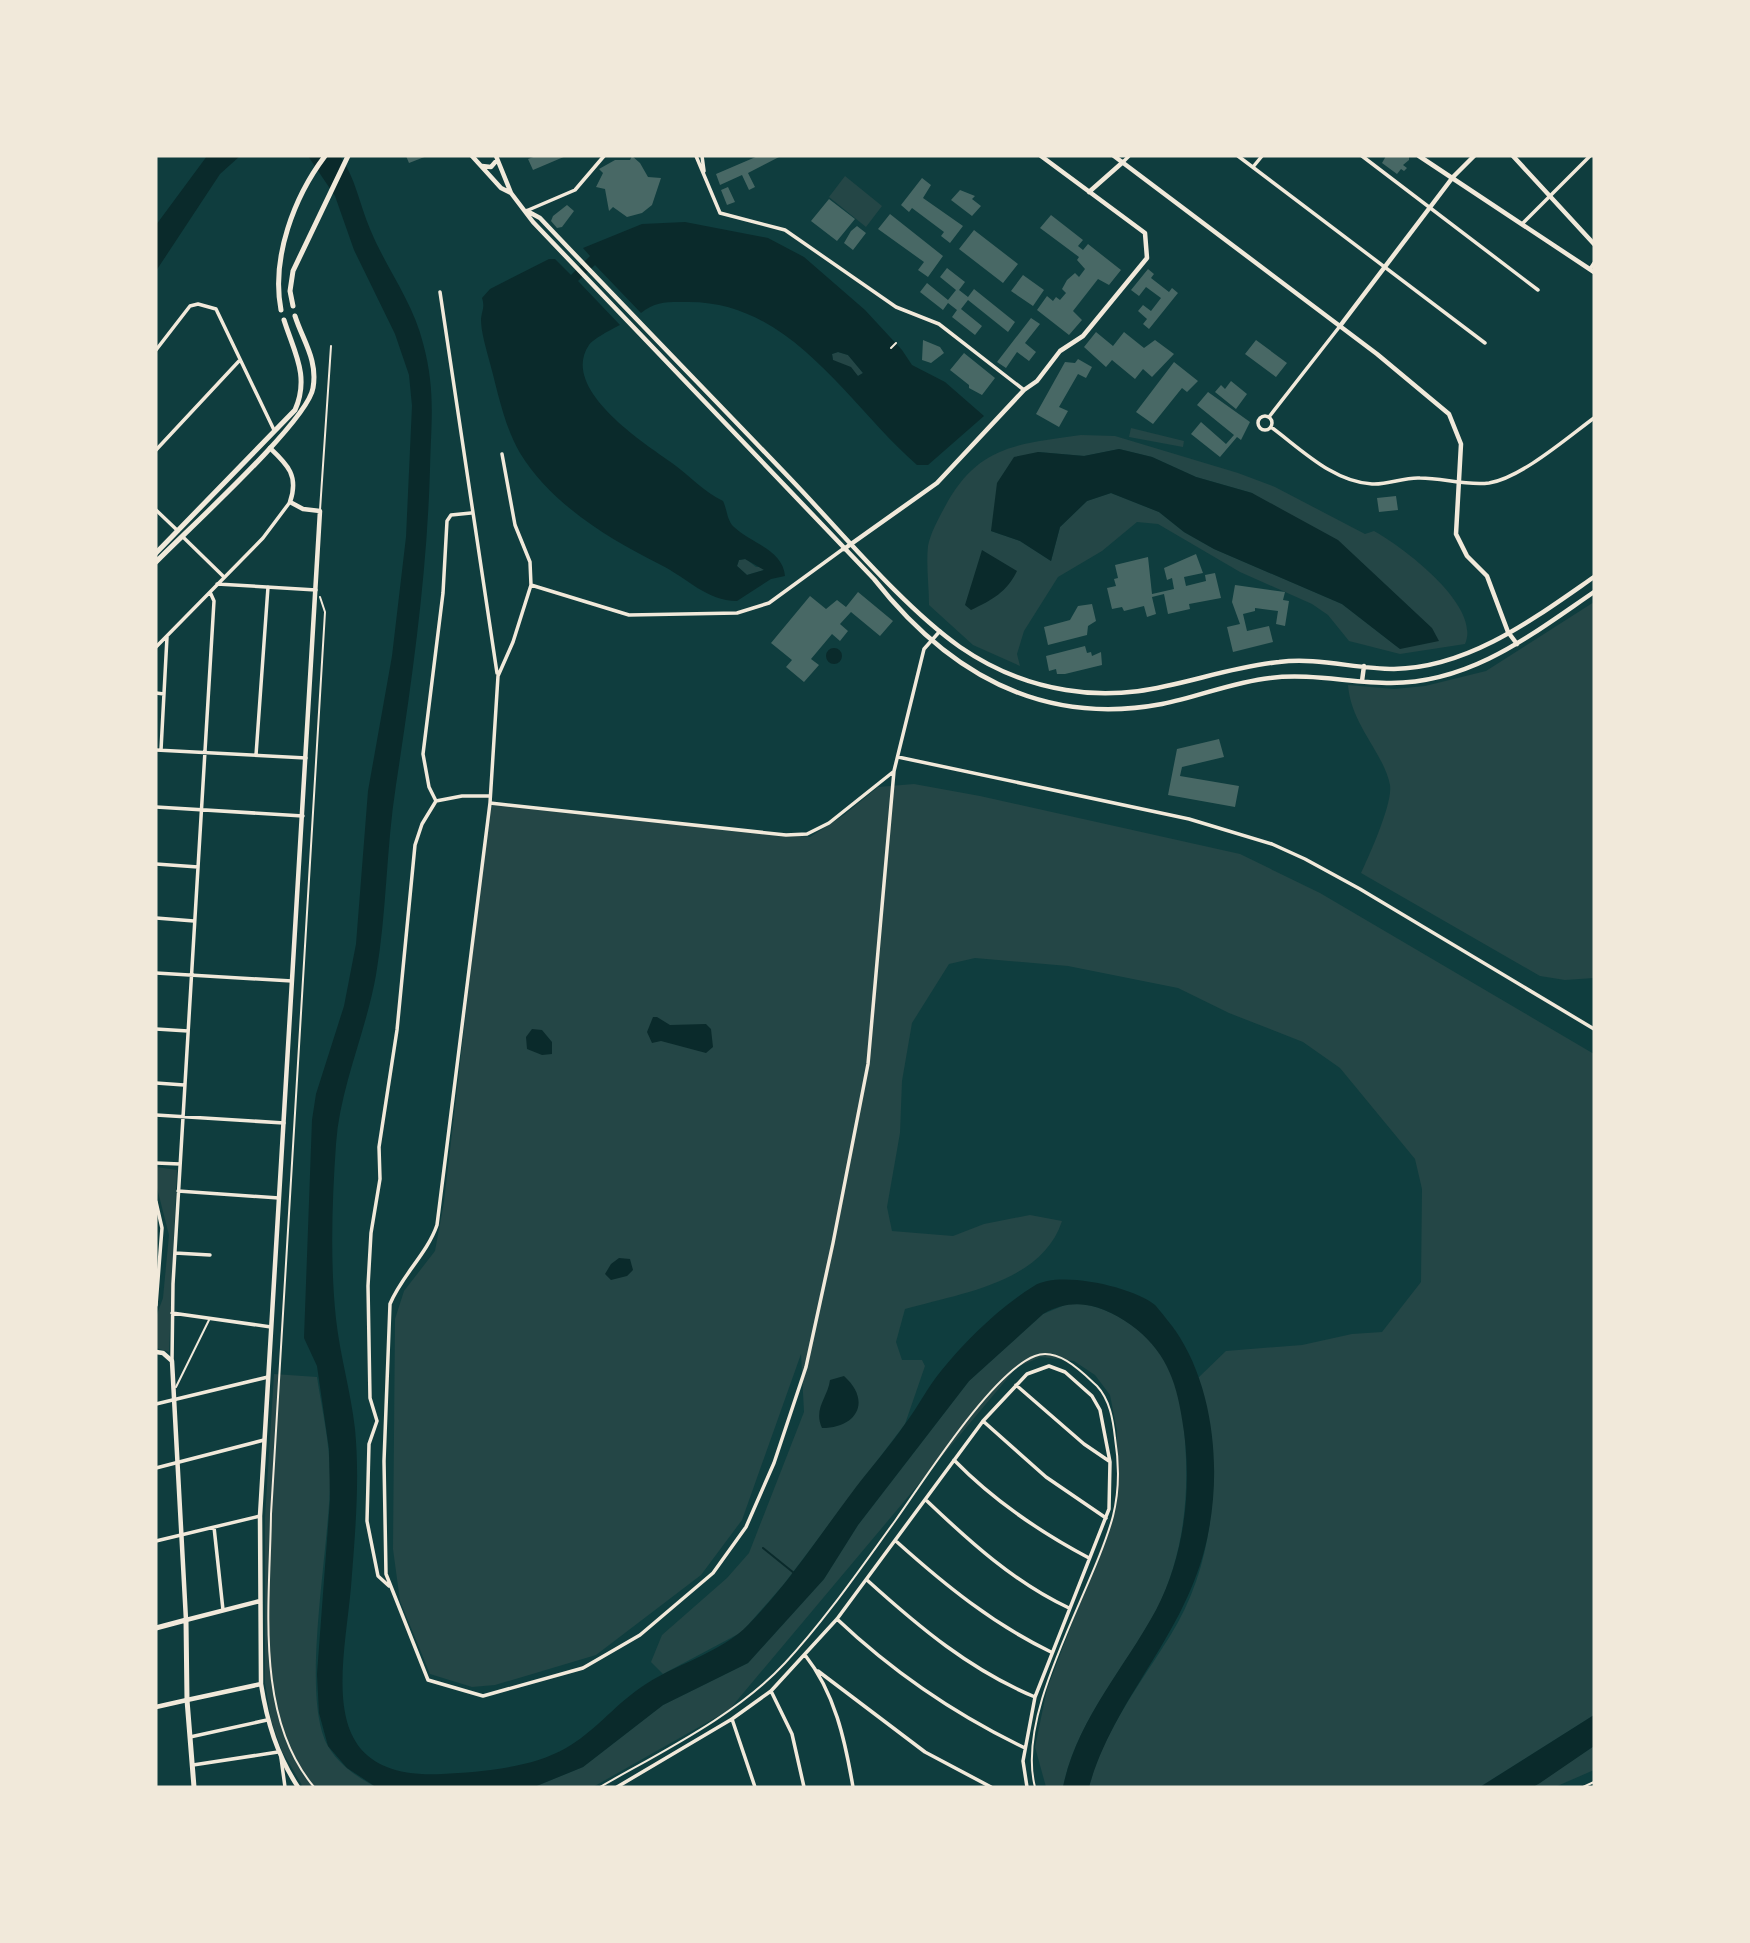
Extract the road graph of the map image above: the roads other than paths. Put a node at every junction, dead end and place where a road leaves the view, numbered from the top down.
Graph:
1 (325, 156) edge
2 (348, 156) edge
3 (472, 156) edge
4 (604, 156) edge
5 (695, 156) edge
6 (702, 156) edge
7 (1041, 156) edge
8 (1114, 156) edge
9 (1129, 156) edge
10 (1238, 156) edge
11 (1262, 156) edge
12 (1362, 156) edge
13 (1419, 156) edge
14 (1474, 156) edge
15 (1513, 156) edge
16 (1590, 156) edge
17 (497, 158) edge
18 (1123, 162) junction
19 (481, 166) junction
20 (1253, 167) junction
21 (704, 176) junction
22 (1453, 177) junction
23 (1089, 192) junction
24 (511, 193) junction
25 (1549, 194) junction
26 (1430, 207) junction
27 (526, 211) junction
28 (1522, 224) junction
29 (1594, 244) edge
30 (1594, 263) edge
31 (1383, 267) junction
32 (1592, 271) edge
33 (1538, 290) dead end
34 (440, 292) dead end
35 (293, 306) dead end
36 (281, 310) dead end
37 (295, 316) dead end
38 (284, 320) dead end
39 (1340, 326) junction
40 (1485, 343) dead end
41 (331, 346) dead end
42 (156, 350) edge
43 (239, 361) junction
44 (1024, 390) junction
45 (1269, 417) junction
46 (1594, 418) edge
47 (1271, 427) junction
48 (275, 432) junction
49 (270, 447) junction
50 (156, 450) edge
51 (502, 454) dead end
52 (236, 476) junction
53 (1460, 481) junction
54 (290, 502) junction
55 (156, 510) edge
56 (320, 511) junction
57 (471, 513) junction
58 (179, 533) junction
59 (851, 543) junction
60 (843, 549) junction
61 (156, 553) edge
62 (156, 562) edge
63 (224, 577) junction
64 (1594, 577) edge
65 (217, 584) junction
66 (531, 584) junction
67 (268, 587) junction
68 (316, 590) junction
69 (210, 592) junction
70 (1594, 592) edge
71 (940, 631) junction
72 (1508, 632) junction
73 (167, 635) junction
74 (929, 642) junction
75 (1517, 644) junction
76 (156, 647) edge
77 (1364, 666) junction
78 (498, 676) junction
79 (1362, 681) junction
80 (156, 693) edge
81 (164, 694) junction
82 (159, 750) edge
83 (205, 752) junction
84 (256, 755) junction
85 (898, 757) junction
86 (306, 758) junction
87 (894, 771) junction
88 (490, 796) junction
89 (436, 800) junction
90 (490, 803) junction
91 (156, 807) edge
92 (201, 810) junction
93 (303, 816) junction
94 (156, 864) edge
95 (198, 867) junction
96 (156, 918) edge
97 (194, 921) junction
98 (156, 973) edge
99 (191, 975) junction
100 (292, 981) junction
101 (156, 1029) edge
102 (1594, 1029) edge
103 (188, 1031) junction
104 (156, 1083) edge
105 (184, 1085) junction
106 (156, 1115) edge
107 (182, 1116) junction
108 (284, 1123) junction
109 (156, 1163) edge
110 (180, 1164) junction
111 (178, 1191) junction
112 (279, 1198) junction
113 (156, 1202) edge
114 (175, 1253) junction
115 (210, 1255) dead end
116 (156, 1305) edge
117 (172, 1313) junction
118 (210, 1318) junction
119 (271, 1328) junction
120 (156, 1352) edge
121 (172, 1362) junction
122 (268, 1377) junction
123 (1016, 1385) junction
124 (173, 1391) junction
125 (174, 1400) junction
126 (156, 1404) edge
127 (983, 1421) junction
128 (264, 1440) junction
129 (954, 1460) junction
130 (1110, 1462) junction
131 (175, 1463) junction
132 (156, 1468) edge
133 (926, 1500) junction
134 (260, 1516) junction
135 (1106, 1518) junction
136 (214, 1527) junction
137 (181, 1535) junction
138 (156, 1541) edge
139 (896, 1542) junction
140 (1089, 1558) junction
141 (867, 1580) junction
142 (391, 1587) junction
143 (260, 1601) junction
144 (1069, 1608) junction
145 (223, 1610) junction
146 (837, 1619) junction
147 (186, 1620) junction
148 (156, 1628) edge
149 (1051, 1652) junction
150 (805, 1655) junction
151 (818, 1671) junction
152 (261, 1684) junction
153 (771, 1690) junction
154 (1035, 1698) junction
155 (187, 1700) junction
156 (156, 1707) edge
157 (732, 1719) junction
158 (267, 1720) junction
159 (190, 1737) junction
160 (1025, 1748) junction
161 (279, 1755) junction
162 (192, 1765) junction
163 (194, 1787) edge
164 (285, 1787) edge
165 (298, 1787) edge
166 (617, 1787) edge
167 (755, 1787) edge
168 (804, 1787) edge
169 (853, 1787) edge
170 (991, 1787) edge
171 (1027, 1787) edge

1 - 36 main road
2 - 35 main road
3 - 19 main road
4 - 27 street
5 - 21 street
6 - 21 street
7 - 23 main road
8 - 18 main road
9 - 18 street
10 - 20 street
11 - 20 street
12 - 26 street
13 - 22 main road
14 - 22 main road
15 - 25 main road
16 - 25 street
17 - 19 main road
17 - 24 main road
18 - 23 main road
18 - 39 main road
19 - 24 main road
20 - 31 street
21 - 44 street
22 - 26 main road
22 - 28 main road
23 - 44 main road
24 - 27 main road
25 - 28 street
25 - 29 main road
26 - 31 main road
26 - 33 street
27 - 59 main road
27 - 60 main road
28 - 32 main road
30 - 32 street
31 - 39 main road
31 - 40 street
34 - 57 street
37 - 49 main road
38 - 48 main road
39 - 45 street
39 - 53 main road
41 - 56 lane
42 - 43 street
43 - 48 street
43 - 50 street
44 - 59 main road
45 - 47 street
45 - 47 street
46 - 53 street
47 - 53 street
48 - 52 main road
49 - 52 main road
49 - 54 main road
51 - 66 street
52 - 58 main road
53 - 72 main road
54 - 56 main road
54 - 63 street
55 - 58 street
56 - 68 main road
57 - 78 street
57 - 89 street
58 - 61 main road
58 - 62 main road
58 - 63 street
59 - 60 main road
59 - 71 main road
60 - 66 street
60 - 74 main road
63 - 65 street
64 - 72 main road
65 - 67 street
65 - 69 street
66 - 78 street
67 - 68 street
67 - 84 street
68 - 86 main road
69 - 73 street
69 - 83 street
70 - 75 main road
71 - 74 street
71 - 77 main road
72 - 75 main road
72 - 77 main road
73 - 76 street
73 - 81 street
74 - 79 main road
74 - 85 street
75 - 79 main road
77 - 79 main road
78 - 88 street
80 - 81 street
81 - 82 street
82 - 83 street
83 - 84 street
83 - 92 street
84 - 86 street
85 - 87 street
85 - 102 street
86 - 93 main road
87 - 90 street
87 - 142 street
88 - 89 street
88 - 90 street
89 - 142 street
90 - 142 street
91 - 92 street
92 - 93 street
92 - 95 street
93 - 100 main road
94 - 95 street
95 - 97 street
96 - 97 street
97 - 99 street
98 - 99 street
99 - 100 street
99 - 103 street
100 - 108 main road
101 - 103 street
103 - 105 street
104 - 105 street
105 - 107 street
106 - 107 street
107 - 108 street
107 - 110 street
108 - 112 main road
109 - 110 street
110 - 111 street
111 - 112 street
111 - 114 street
112 - 119 main road
113 - 116 street
114 - 115 street
114 - 117 street
117 - 118 street
117 - 121 street
118 - 119 street
118 - 124 lane
119 - 122 main road
120 - 121 main road
121 - 124 main road
122 - 125 street
122 - 128 main road
123 - 127 street
123 - 130 street
123 - 130 street
124 - 125 main road
125 - 126 street
125 - 131 main road
127 - 129 street
127 - 135 street
128 - 131 street
128 - 134 main road
129 - 133 street
129 - 140 street
130 - 135 street
131 - 132 street
131 - 137 main road
133 - 139 street
133 - 144 street
134 - 136 street
134 - 143 main road
135 - 140 street
136 - 137 street
136 - 145 street
137 - 138 street
137 - 147 main road
139 - 141 street
139 - 149 street
140 - 144 street
141 - 146 street
141 - 154 street
143 - 145 main road
143 - 152 main road
144 - 149 street
145 - 147 main road
146 - 150 street
146 - 160 street
147 - 148 main road
147 - 155 main road
149 - 154 street
150 - 151 street
150 - 153 street
151 - 169 street
151 - 170 street
152 - 155 main road
152 - 158 main road
153 - 157 street
153 - 168 street
154 - 160 street
155 - 156 main road
155 - 159 main road
157 - 166 street
157 - 167 street
158 - 159 street
158 - 161 main road
159 - 162 main road
160 - 171 street
161 - 162 street
161 - 164 street
161 - 165 main road
162 - 163 main road

